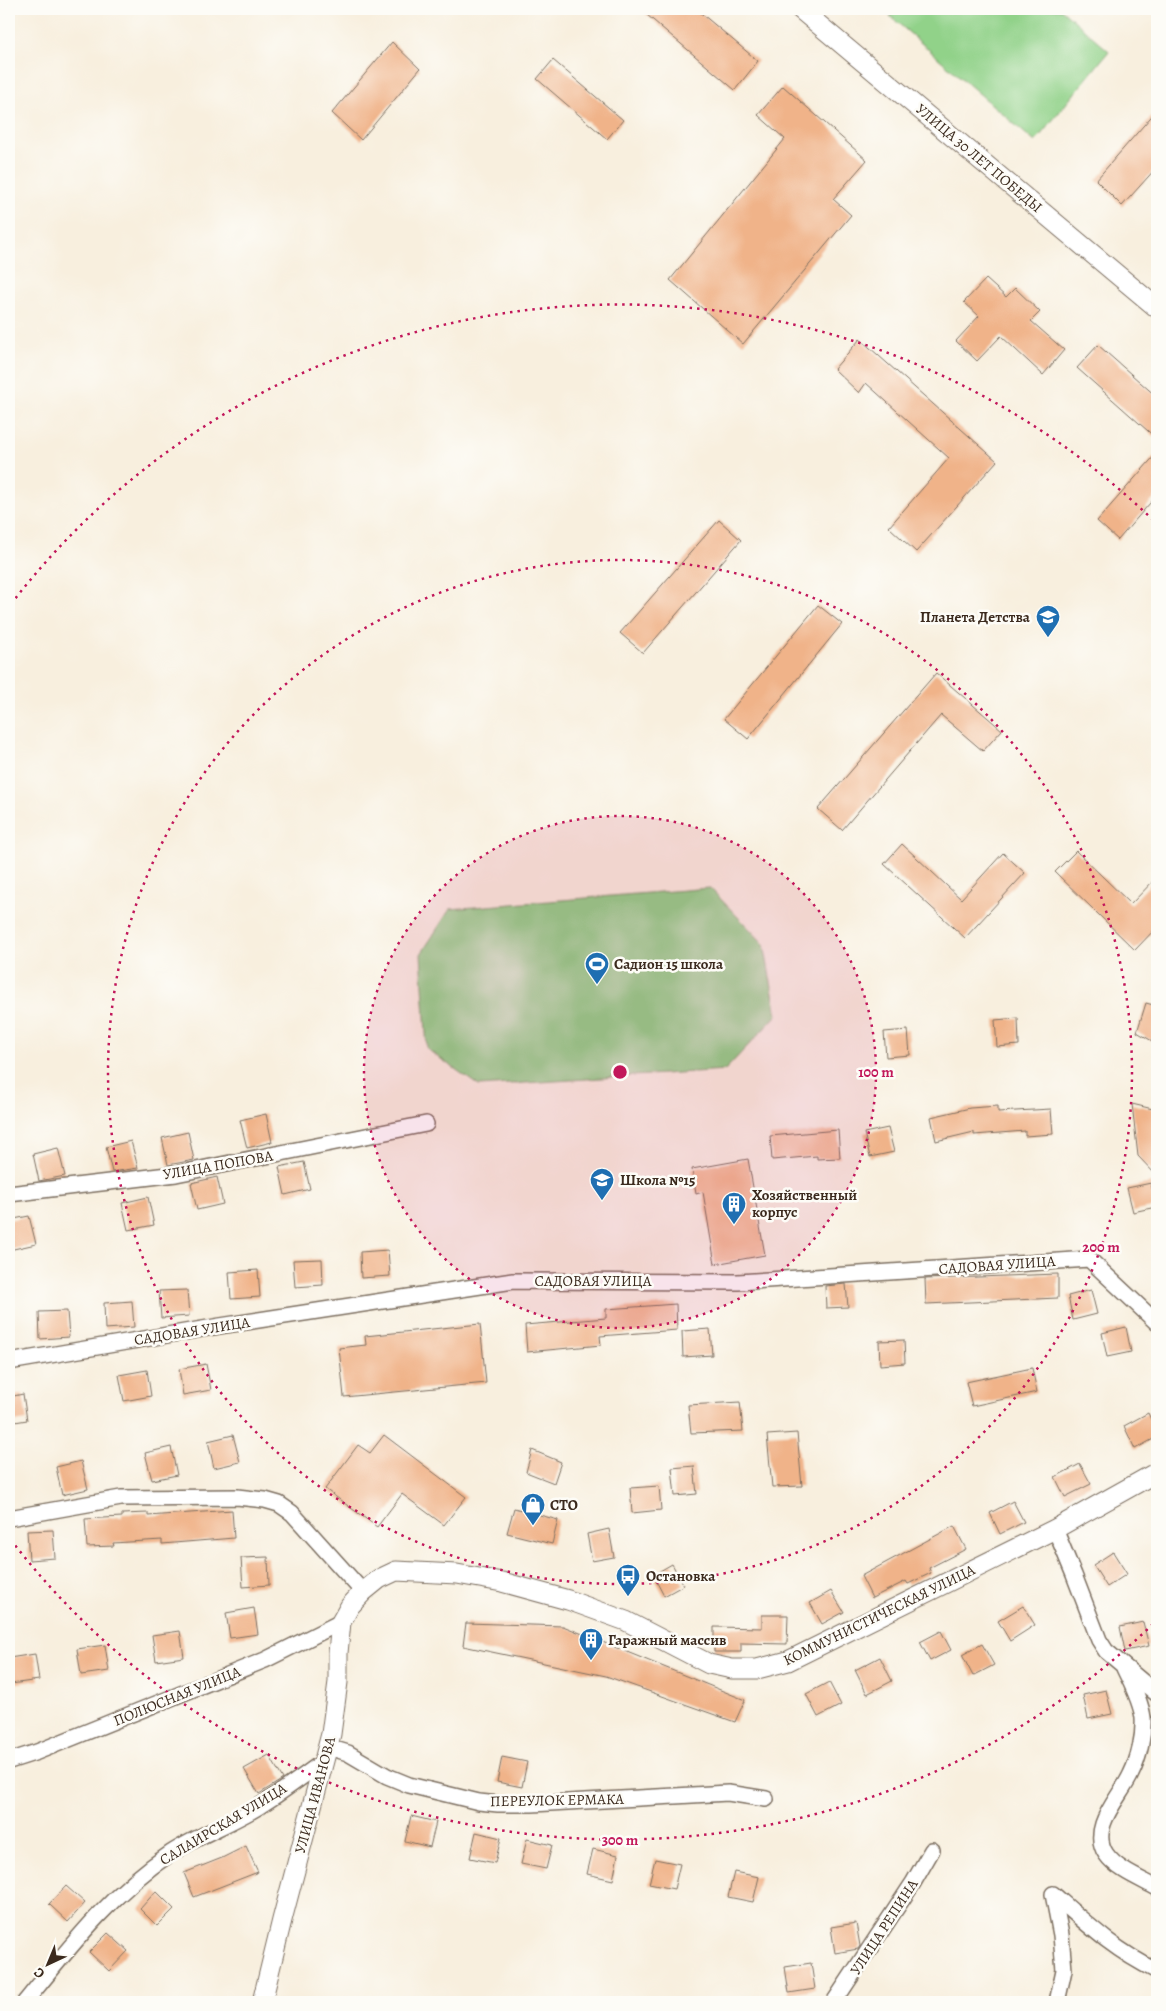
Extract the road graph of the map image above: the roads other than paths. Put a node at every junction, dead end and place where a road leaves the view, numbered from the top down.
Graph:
1 (800, 9) edge
2 (1157, 308) edge
3 (426, 1124) dead end
4 (9, 1194) edge
5 (1157, 1323) edge
6 (9, 1362) edge
7 (1157, 1472) edge
8 (9, 1518) edge
9 (1054, 1529) junction
10 (363, 1592) junction
11 (341, 1622) junction
12 (1124, 1668) junction
13 (1157, 1694) edge
14 (326, 1754) junction
15 (9, 1761) edge
16 (766, 1799) dead end
17 (932, 1850) dead end
18 (1157, 1888) edge
19 (1157, 1971) edge
20 (25, 2002) edge
21 (262, 2002) edge
22 (834, 2002) edge
23 (1057, 2002) edge

1 - 2 street, УЛИЦА 30 ЛЕТ ПОБЕДЫ
3 - 4 street, УЛИЦА ПОПОВА
5 - 6 street, САДОВАЯ УЛИЦА
7 - 9 street, КОММУНИСТИЧЕСКАЯ УЛИЦА
8 - 10 street
9 - 10 street, КОММУНИСТИЧЕСКАЯ УЛИЦА
9 - 12 street
10 - 11 street, УЛИЦА ИВАНОВА
11 - 14 street, УЛИЦА ИВАНОВА
11 - 15 street, ПОЛЮСНАЯ УЛИЦА
12 - 13 street
12 - 18 street
14 - 16 street, ПЕРЕУЛОК ЕРМАКА
14 - 20 street, САЛАИРСКАЯ УЛИЦА
14 - 21 street, УЛИЦА ИВАНОВА
17 - 22 street, УЛИЦА РЕПИНА
19 - 23 street

